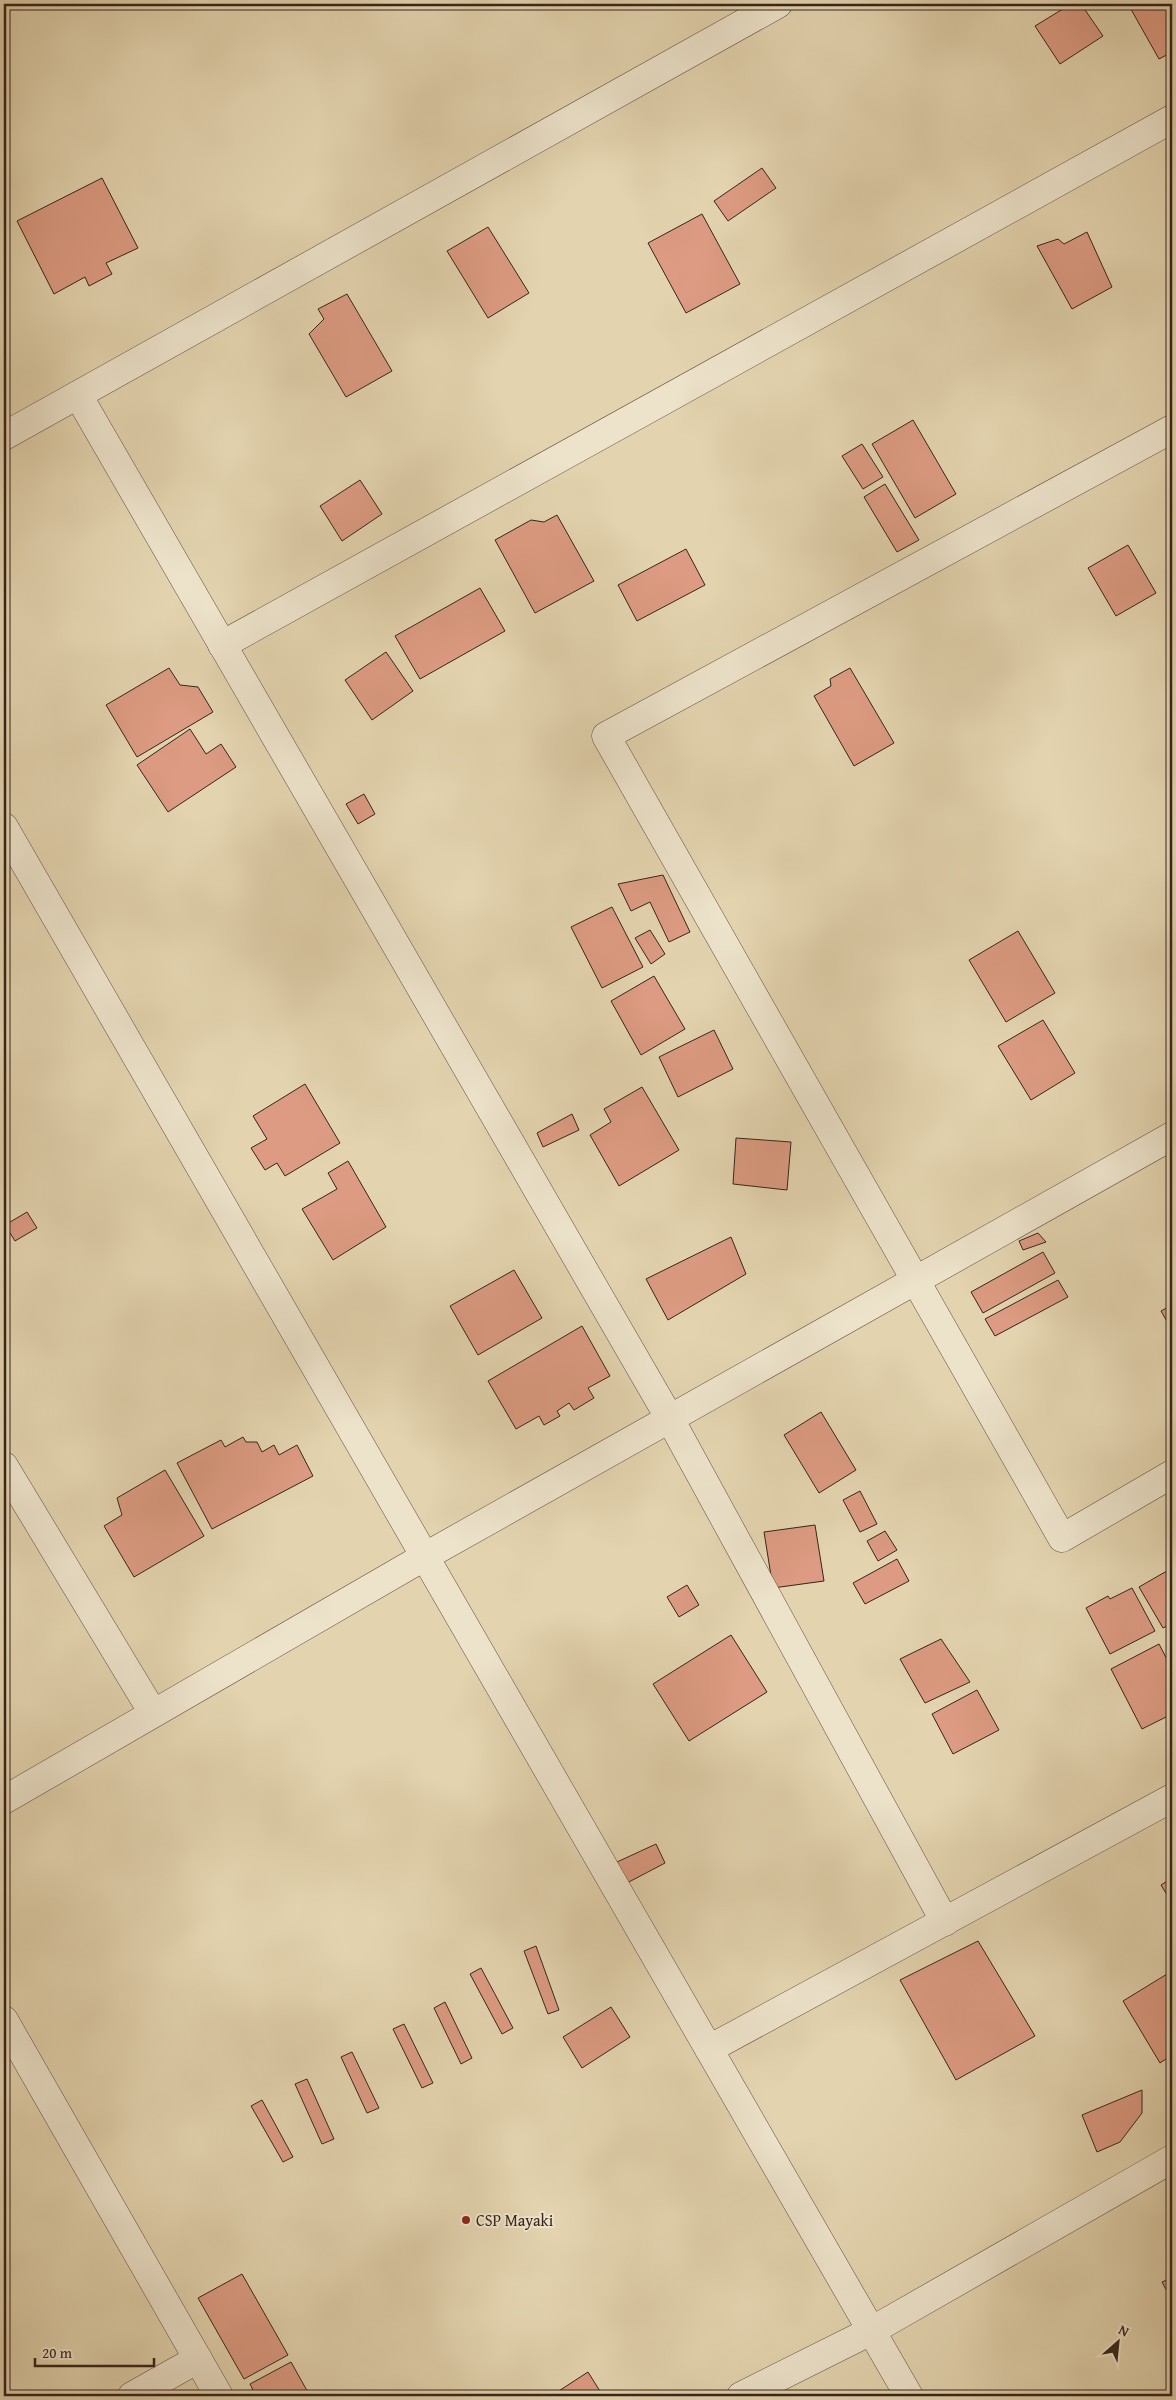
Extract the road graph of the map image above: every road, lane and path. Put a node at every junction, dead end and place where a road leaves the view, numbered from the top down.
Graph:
1 (778, 4) edge
2 (1172, 119) edge
3 (78, 395) junction
4 (1172, 430) edge
5 (4, 436) edge
6 (222, 645) junction
7 (4, 827) edge
8 (1172, 1136) edge
9 (915, 1280) junction
10 (670, 1419) junction
11 (4, 1466) edge
12 (1172, 1474) edge
13 (424, 1557) junction
14 (153, 1714) junction
15 (1172, 1798) edge
16 (4, 1800) edge
17 (945, 1922) junction
18 (4, 2020) edge
19 (709, 2049) junction
20 (1172, 2159) edge
21 (871, 2331) junction
22 (198, 2359) junction
23 (132, 2396) edge
24 (219, 2396) edge
25 (742, 2396) edge
26 (909, 2396) edge

1 - 3 street
2 - 6 street
3 - 5 street
3 - 6 street
4 - 9 street
6 - 10 street
7 - 13 street
8 - 9 street
9 - 10 street
9 - 12 street
10 - 13 street
10 - 17 street
11 - 14 street
13 - 14 street
13 - 19 street
14 - 16 street
15 - 17 street
17 - 19 street
18 - 22 street
19 - 21 street
20 - 21 street
21 - 25 street
21 - 26 street
22 - 23 street
22 - 24 street

